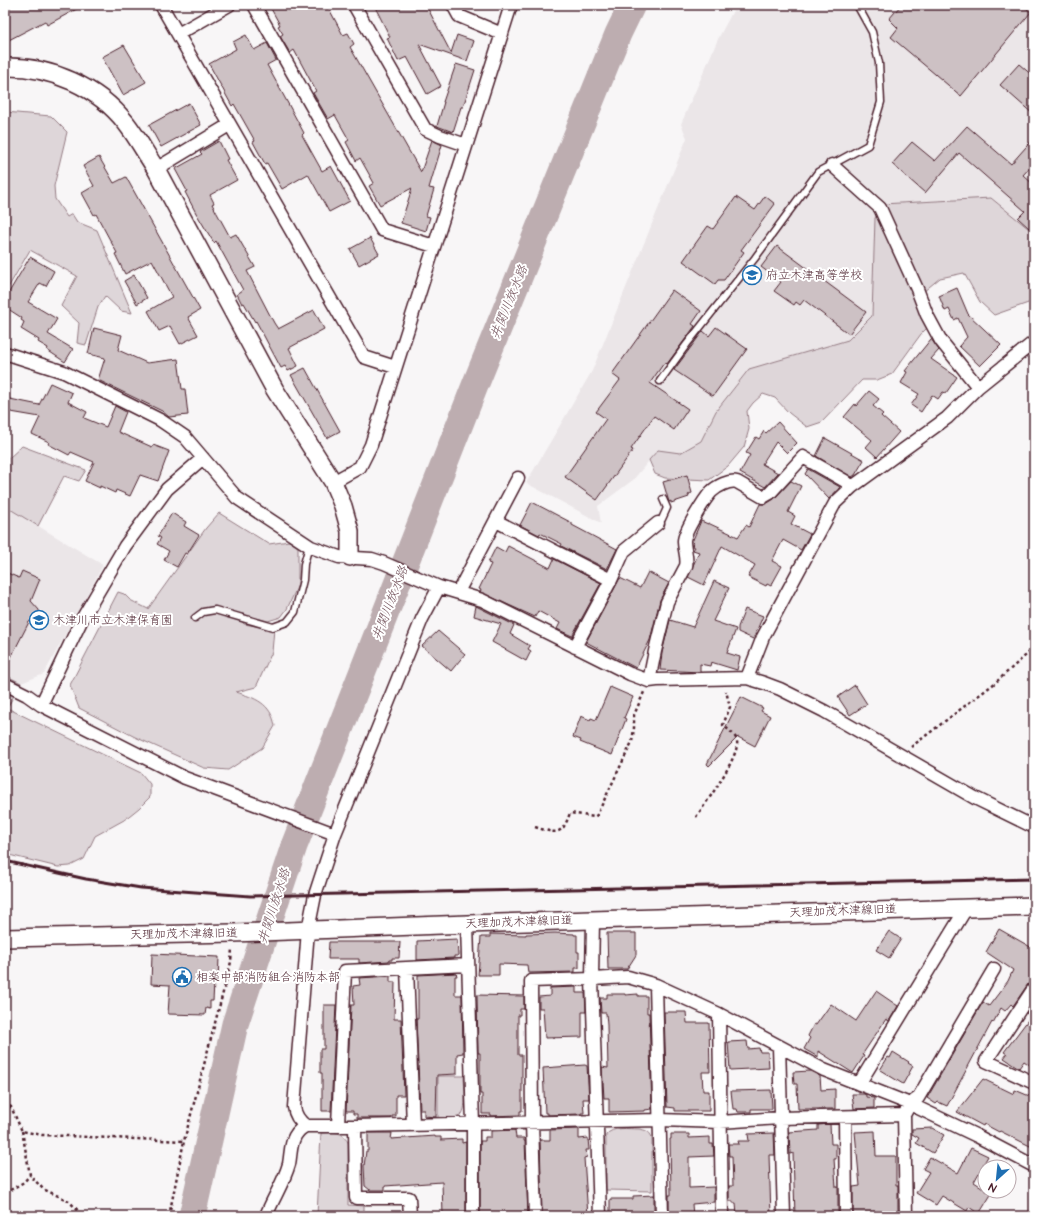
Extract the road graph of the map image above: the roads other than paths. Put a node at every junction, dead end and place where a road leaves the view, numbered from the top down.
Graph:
1 (161, 5) edge
2 (230, 5) edge
3 (254, 5) edge
4 (354, 5) edge
5 (453, 5) edge
6 (511, 5) edge
7 (857, 5) edge
8 (178, 34) junction
9 (502, 34) junction
10 (5, 67) edge
11 (229, 125) junction
12 (466, 144) junction
13 (832, 165) junction
14 (156, 169) junction
15 (434, 246) junction
16 (1034, 342) edge
17 (5, 353) edge
18 (396, 367) junction
19 (660, 381) dead end
20 (978, 387) junction
21 (203, 458) junction
22 (518, 478) dead end
23 (333, 482) junction
24 (852, 487) junction
25 (664, 499) dead end
26 (496, 521) junction
27 (658, 523) joint
28 (309, 546) junction
29 (350, 557) junction
30 (611, 580) junction
31 (439, 587) junction
32 (458, 592) junction
33 (195, 618) dead end
34 (575, 647) junction
35 (747, 678) junction
36 (649, 681) junction
37 (5, 684) edge
38 (41, 705) junction
39 (1034, 827) edge
40 (332, 834) junction
41 (1034, 906) edge
42 (967, 907) junction
43 (593, 920) junction
44 (467, 924) junction
45 (308, 930) junction
46 (5, 938) edge
47 (468, 966) junction
48 (407, 968) junction
49 (994, 969) dead end
50 (592, 980) junction
51 (656, 985) junction
52 (1034, 988) edge
53 (719, 1014) junction
54 (779, 1046) junction
55 (1034, 1083) edge
56 (859, 1084) junction
57 (910, 1104) junction
58 (904, 1115) junction
59 (845, 1117) junction
60 (780, 1118) junction
61 (660, 1120) junction
62 (598, 1122) junction
63 (720, 1122) junction
64 (532, 1123) junction
65 (472, 1124) junction
66 (338, 1125) junction
67 (413, 1125) junction
68 (306, 1126) junction
69 (355, 1126) junction
70 (1034, 1166) edge
71 (266, 1216) edge
72 (410, 1216) edge
73 (473, 1216) edge
74 (534, 1216) edge
75 (600, 1216) edge
76 (662, 1216) edge
77 (722, 1216) edge
78 (784, 1216) edge
79 (846, 1216) edge
80 (906, 1216) edge

1 - 8 street
2 - 8 street
3 - 15 street
4 - 12 street
5 - 9 street
6 - 9 street
7 - 13 lane
8 - 11 street
9 - 12 street
10 - 14 street
11 - 14 street
11 - 18 street
12 - 15 street
13 - 19 lane
13 - 20 street
14 - 23 street
15 - 18 street
16 - 20 street
17 - 21 street
18 - 23 street
20 - 24 street
21 - 28 street
21 - 38 street
22 - 26 street
23 - 29 street
24 - 35 street
24 - 36 street
25 - 27 lane
26 - 30 street
26 - 32 street
27 - 30 street
28 - 29 street
28 - 33 lane
29 - 31 street
30 - 34 street
31 - 32 street
31 - 40 street
32 - 34 street
34 - 36 street
35 - 36 street
35 - 39 street
37 - 38 street
38 - 40 street
40 - 45 street
41 - 42 street, 天理加茂木津線旧道
42 - 43 street, 天理加茂木津線旧道
42 - 56 street
43 - 44 street, 天理加茂木津線旧道
43 - 50 street
44 - 45 street, 天理加茂木津線旧道
44 - 47 street
45 - 46 street, 天理加茂木津線旧道
45 - 68 street
47 - 48 street
47 - 65 street
48 - 66 street
48 - 67 street
49 - 57 street
50 - 51 street
50 - 62 street
50 - 64 street
51 - 53 street
51 - 61 street
52 - 55 street
53 - 54 street
53 - 63 street
54 - 56 street
54 - 60 street
56 - 57 street
57 - 58 street
57 - 70 street
58 - 59 street
58 - 80 street
59 - 60 street
59 - 79 street
60 - 63 street
60 - 78 street
61 - 62 street
61 - 63 street
61 - 76 street
62 - 64 street
62 - 75 street
63 - 77 street
64 - 65 street
64 - 74 street
65 - 67 street
65 - 73 street
66 - 68 street
66 - 69 street
67 - 69 street
68 - 71 street
69 - 72 street

